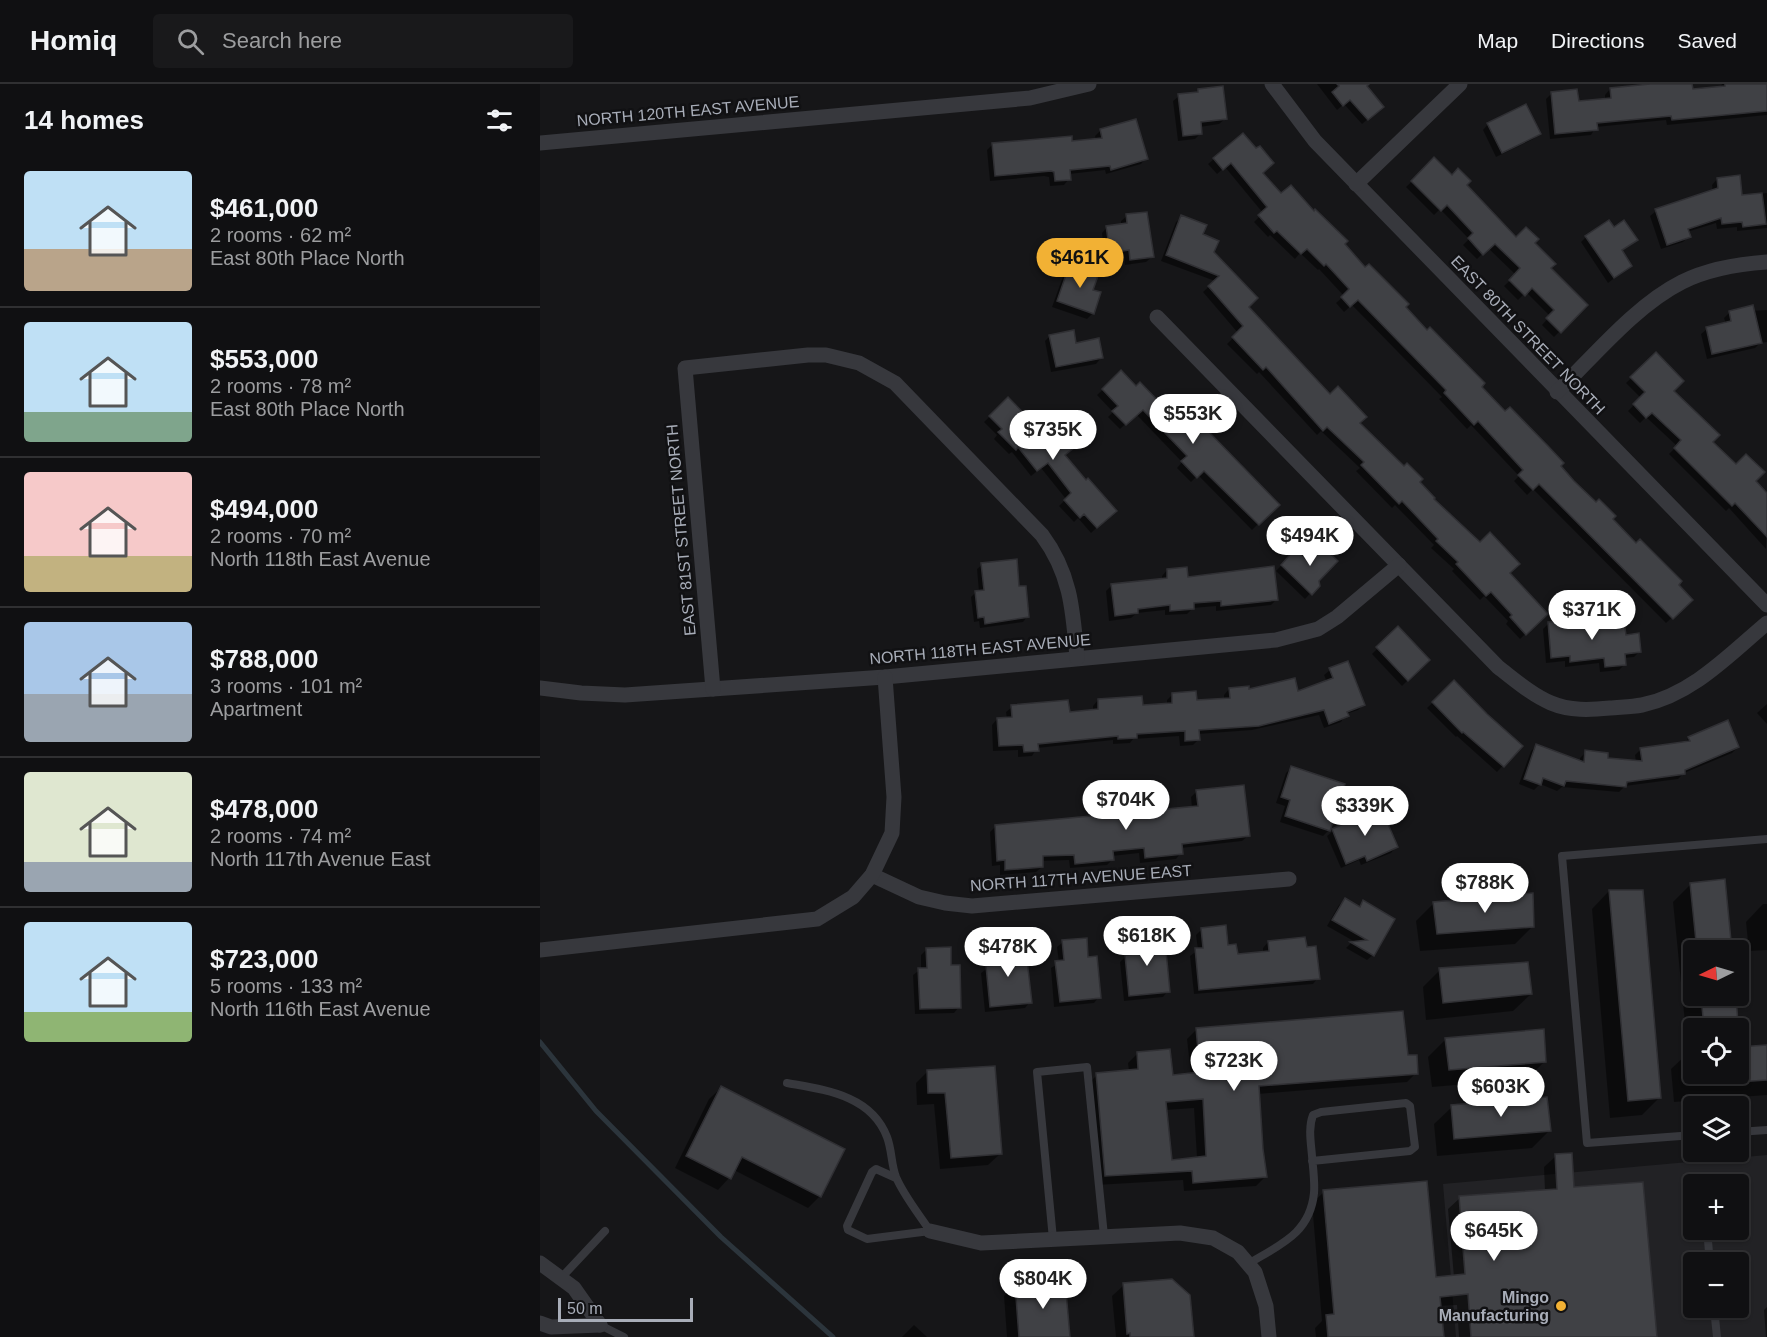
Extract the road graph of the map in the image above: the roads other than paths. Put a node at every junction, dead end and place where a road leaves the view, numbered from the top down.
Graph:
1 (1089, 84) edge
2 (1272, 84) edge
3 (1460, 84) edge
4 (540, 143) edge
5 (1356, 184) junction
6 (1767, 262) edge
7 (1157, 317) dead end
8 (1557, 392) junction
9 (1399, 565) junction
10 (1767, 605) edge
11 (1767, 623) edge
12 (1077, 658) junction
13 (885, 677) junction
14 (540, 688) edge
15 (713, 689) junction
16 (1767, 839) edge
17 (873, 874) junction
18 (1289, 879) dead end
19 (540, 950) edge
20 (787, 1083) dead end
21 (1767, 1130) edge
22 (1749, 1131) edge
23 (1683, 1137) edge
24 (1312, 1161) junction
25 (896, 1179) junction
26 (605, 1231) dead end
27 (930, 1231) junction
28 (1104, 1236) junction
29 (1053, 1239) junction
30 (540, 1263) edge
31 (1248, 1264) junction
32 (561, 1278) junction
33 (1715, 1318) edge
34 (540, 1323) edge
35 (600, 1325) junction
36 (624, 1337) edge
37 (1269, 1337) edge
38 (1717, 1337) edge

1 - 4 street, NORTH 120TH EAST AVENUE
2 - 5 street, EAST 80TH STREET NORTH
3 - 5 street
5 - 8 street, EAST 80TH STREET NORTH
6 - 8 street
7 - 9 street
8 - 10 street, EAST 80TH STREET NORTH
9 - 11 street
9 - 12 street, NORTH 118TH EAST AVENUE
12 - 13 street, NORTH 118TH EAST AVENUE
12 - 15 street, EAST 81ST STREET NORTH
13 - 15 street, NORTH 118TH EAST AVENUE
13 - 17 street
14 - 15 street, NORTH 118TH EAST AVENUE
16 - 23 lane
17 - 18 street, NORTH 117TH AVENUE EAST
17 - 19 street
20 - 25 lane
21 - 22 lane
24 - 24 lane
24 - 31 lane
25 - 27 lane
25 - 27 lane
26 - 32 lane
27 - 29 street
28 - 29 street
28 - 29 lane
28 - 31 street
30 - 32 street
31 - 37 street
32 - 35 street
33 - 38 lane
34 - 35 street
35 - 36 lane

